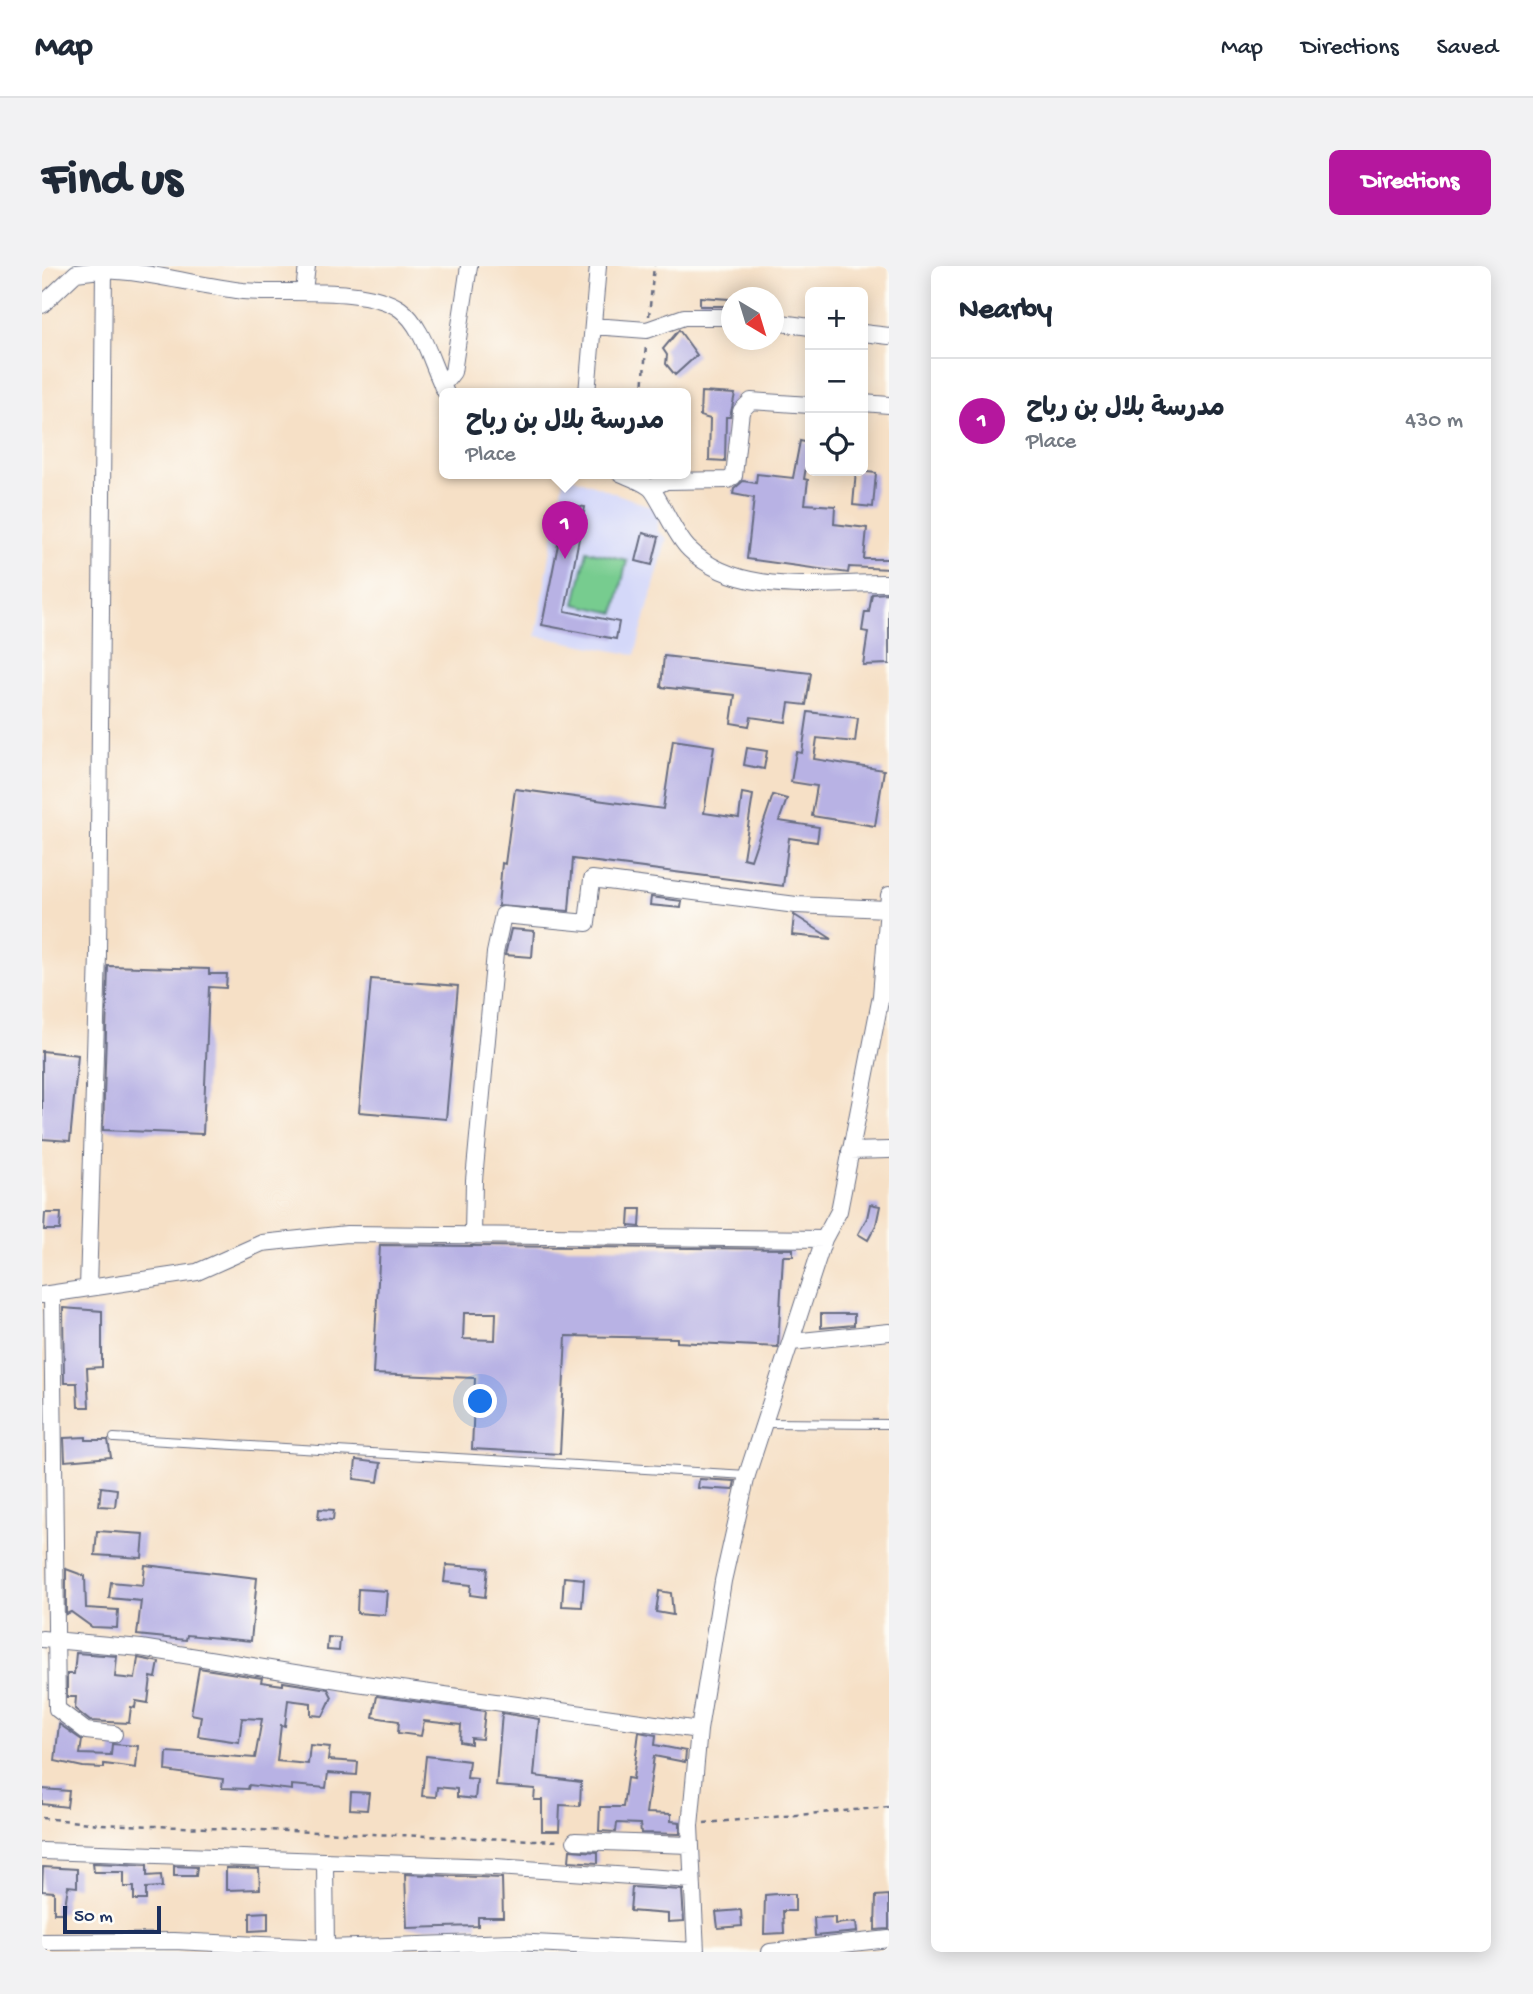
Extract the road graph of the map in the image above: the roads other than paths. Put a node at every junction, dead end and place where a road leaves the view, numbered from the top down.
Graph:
1 (307, 266) edge
2 (469, 266) edge
3 (598, 266) edge
4 (104, 268) edge
5 (304, 290) junction
6 (42, 304) edge
7 (721, 317) edge
8 (784, 323) edge
9 (593, 326) junction
10 (805, 326) edge
11 (868, 334) edge
12 (889, 336) edge
13 (444, 388) edge
14 (445, 388) edge
15 (587, 388) edge
16 (868, 403) edge
17 (805, 405) edge
18 (889, 405) edge
19 (632, 479) edge
20 (651, 488) junction
21 (889, 583) edge
22 (888, 902) edge
23 (889, 1150) edge
24 (850, 1151) junction
25 (473, 1236) junction
26 (824, 1239) junction
27 (88, 1288) junction
28 (47, 1295) edge
29 (889, 1332) edge
30 (792, 1342) junction
31 (765, 1423) junction
32 (889, 1424) edge
33 (114, 1438) dead end
34 (747, 1475) junction
35 (49, 1639) edge
36 (699, 1730) junction
37 (114, 1734) dead end
38 (575, 1841) road end
39 (690, 1845) junction
40 (42, 1851) edge
41 (325, 1863) junction
42 (691, 1880) junction
43 (889, 1939) edge
44 (42, 1942) edge
45 (326, 1948) junction
46 (696, 1952) edge
47 (771, 1952) edge

1 - 5 street
2 - 14 street
3 - 9 street
4 - 5 street
4 - 6 street
4 - 27 street
5 - 13 street
7 - 9 street
8 - 10 street
9 - 15 street
11 - 12 street
16 - 18 street
17 - 20 street
19 - 20 street
20 - 21 street
22 - 24 street
22 - 25 street
23 - 24 street
24 - 26 street
25 - 26 street
25 - 27 street
26 - 30 street
27 - 28 street
28 - 35 street
29 - 30 street
30 - 31 street
31 - 32 lane
31 - 34 street
33 - 34 lane
34 - 36 street
35 - 36 street
35 - 37 street
36 - 39 street
38 - 39 street
39 - 42 street
40 - 41 street
41 - 42 street
41 - 45 street
42 - 46 street
43 - 47 street
44 - 45 street
45 - 46 street

